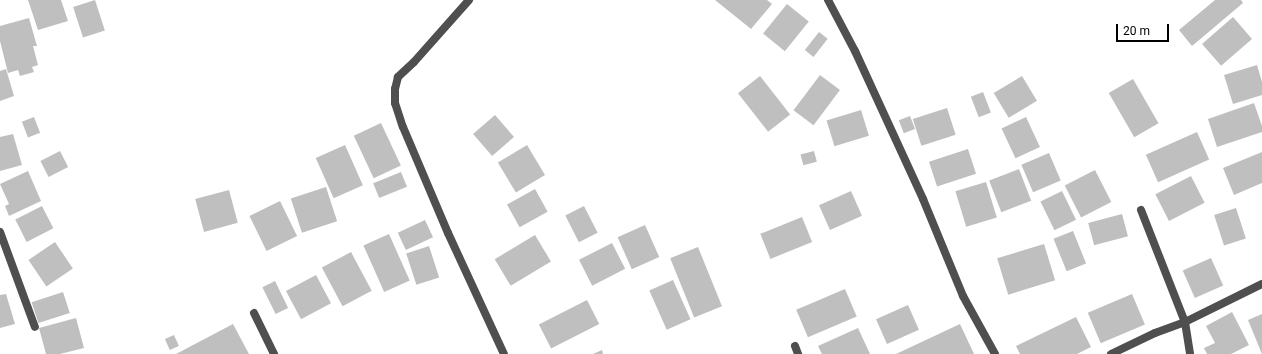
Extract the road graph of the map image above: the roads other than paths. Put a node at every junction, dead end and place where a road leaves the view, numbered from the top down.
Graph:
1 (470, 0) edge
2 (828, 0) edge
3 (1141, 210) dead end
4 (0, 232) edge
5 (1262, 284) edge
6 (254, 313) dead end
7 (1185, 322) junction
8 (35, 327) dead end
9 (274, 354) edge
10 (504, 354) edge
11 (995, 354) edge
12 (1111, 354) edge
13 (1190, 354) edge

1 - 10 street
2 - 11 street
3 - 7 street
4 - 8 street
5 - 7 street
6 - 9 street
7 - 12 street
7 - 13 street

